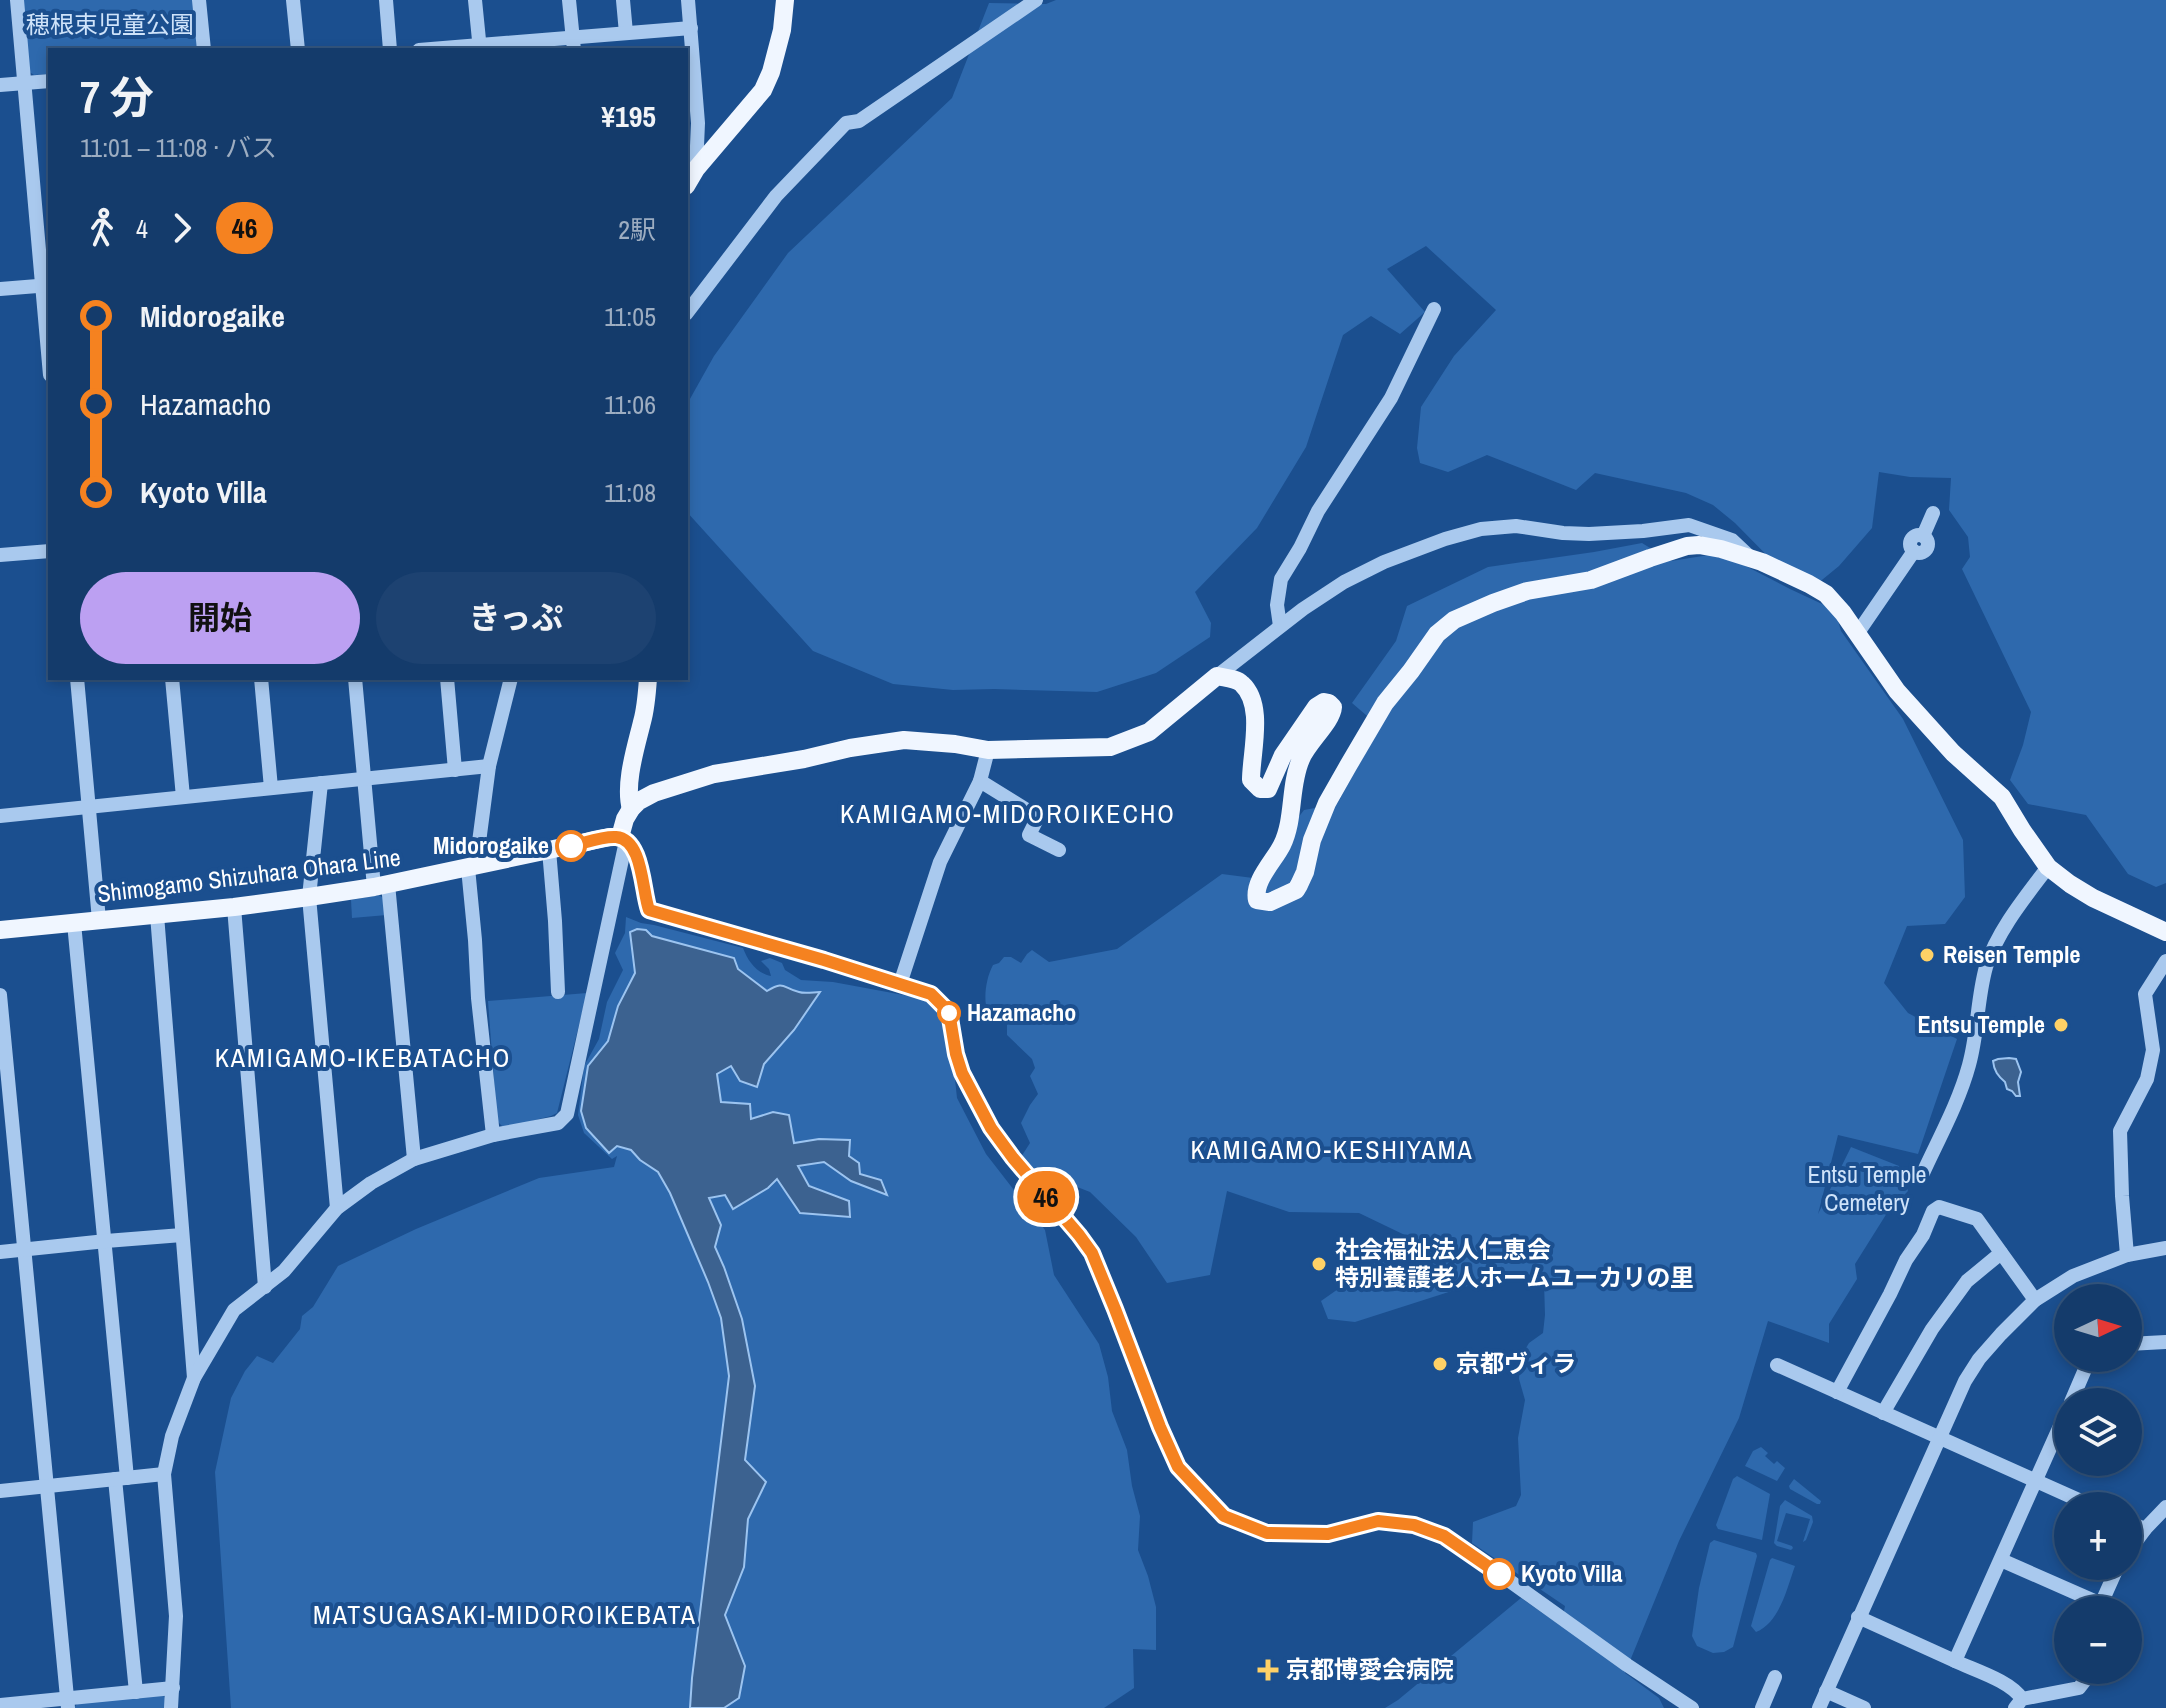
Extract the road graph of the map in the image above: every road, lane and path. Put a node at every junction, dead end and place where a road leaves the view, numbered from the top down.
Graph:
1 (17, 0) edge
2 (199, 0) edge
3 (293, 0) edge
4 (386, 0) edge
5 (475, 0) edge
6 (569, 0) edge
7 (623, 0) edge
8 (688, 0) edge
9 (785, 0) edge
10 (1036, 0) edge
11 (691, 28) junction
12 (626, 33) junction
13 (573, 44) edge
14 (204, 48) edge
15 (298, 48) edge
16 (390, 48) edge
17 (479, 48) edge
18 (48, 81) edge
19 (24, 83) junction
20 (0, 85) edge
21 (692, 124) edge
22 (696, 169) junction
23 (688, 183) edge
24 (46, 285) edge
25 (0, 289) edge
26 (1434, 309) dead end
27 (688, 311) edge
28 (48, 330) edge
29 (1933, 513) dead end
30 (48, 551) edge
31 (0, 555) edge
32 (1752, 559) junction
33 (1280, 626) junction
34 (1857, 634) junction
35 (1217, 676) junction
36 (77, 680) edge
37 (172, 680) edge
38 (261, 680) edge
39 (355, 680) edge
40 (447, 680) edge
41 (510, 680) edge
42 (648, 680) edge
43 (988, 750) junction
44 (489, 766) junction
45 (455, 770) junction
46 (365, 779) junction
47 (980, 781) junction
48 (321, 783) junction
49 (271, 788) junction
50 (183, 797) junction
51 (89, 807) junction
52 (631, 809) junction
53 (0, 816) edge
54 (623, 839) junction
55 (549, 850) junction
56 (1059, 850) dead end
57 (472, 866) junction
58 (2048, 867) junction
59 (381, 885) junction
60 (309, 897) junction
61 (234, 907) junction
62 (157, 915) junction
63 (99, 920) junction
64 (74, 923) junction
65 (0, 930) edge
66 (2166, 932) edge
67 (2166, 961) edge
68 (900, 984) junction
69 (558, 992) dead end
70 (0, 995) edge
71 (493, 1135) junction
72 (414, 1159) junction
73 (1923, 1173) dead end
74 (337, 1208) junction
75 (182, 1235) junction
76 (106, 1241) junction
77 (2166, 1248) edge
78 (25, 1250) junction
79 (0, 1252) edge
80 (2001, 1253) junction
81 (2127, 1255) junction
82 (265, 1287) junction
83 (2035, 1300) junction
84 (2166, 1342) edge
85 (2142, 1343) edge
86 (1777, 1365) dead end
87 (194, 1378) junction
88 (1837, 1392) junction
89 (1883, 1413) junction
90 (1939, 1437) junction
91 (2054, 1439) edge
92 (164, 1474) junction
93 (121, 1479) junction
94 (2035, 1480) junction
95 (47, 1486) junction
96 (0, 1491) edge
97 (2061, 1492) edge
98 (2166, 1507) edge
99 (2142, 1528) edge
100 (2145, 1529) junction
101 (2142, 1533) edge
102 (2001, 1560) junction
103 (2077, 1596) edge
104 (1858, 1617) junction
105 (1955, 1661) junction
106 (1775, 1677) dead end
107 (2082, 1684) edge
108 (173, 1688) junction
109 (1826, 1691) junction
110 (136, 1692) junction
111 (68, 1703) edge
112 (2019, 1704) edge
113 (0, 1705) edge
114 (171, 1708) edge
115 (1692, 1708) edge
116 (1762, 1708) edge
117 (1819, 1708) edge
118 (1864, 1708) edge

1 - 19 street
2 - 14 street
3 - 15 street
4 - 16 street
5 - 17 street
6 - 13 street
7 - 12 street
8 - 11 street
9 - 22 main road
10 - 27 street
11 - 12 street
11 - 21 street
12 - 13 street
13 - 17 street
18 - 19 street
19 - 20 street
19 - 24 street
21 - 22 street
22 - 23 main road
24 - 25 street
24 - 28 street
26 - 33 street
29 - 34 street
30 - 31 street
32 - 33 street
32 - 34 main road
32 - 35 main road
33 - 35 street
34 - 58 main road
35 - 43 main road
36 - 51 street
37 - 50 street
38 - 49 street
39 - 46 street
40 - 45 street
41 - 44 street
42 - 52 main road
43 - 47 street
43 - 52 main road
44 - 45 street
44 - 57 street
45 - 46 street
46 - 48 street
46 - 59 street
47 - 56 street
47 - 68 street
48 - 49 street
48 - 60 street
49 - 50 street
50 - 51 street
51 - 53 street
51 - 63 street
52 - 54 main road
54 - 55 main road, Shimogamo Shizuhara Ohara Line
54 - 68 street
54 - 71 street
55 - 57 main road, Shimogamo Shizuhara Ohara Line
55 - 69 street
57 - 59 main road, Shimogamo Shizuhara Ohara Line
57 - 71 street
58 - 66 main road
58 - 73 street
59 - 60 main road, Shimogamo Shizuhara Ohara Line
59 - 72 street
60 - 61 main road, Shimogamo Shizuhara Ohara Line
60 - 74 street
61 - 62 main road, Shimogamo Shizuhara Ohara Line
61 - 82 street
62 - 63 main road, Shimogamo Shizuhara Ohara Line
62 - 75 street
63 - 64 main road, Shimogamo Shizuhara Ohara Line
64 - 65 main road, Shimogamo Shizuhara Ohara Line
64 - 76 street
67 - 81 street
68 - 115 street
70 - 78 street
71 - 72 street
72 - 74 street
74 - 82 street
75 - 76 street
75 - 87 street
76 - 78 street
76 - 93 street
77 - 81 street
78 - 79 street
78 - 95 street
80 - 83 street
80 - 88 street
80 - 89 street
81 - 83 street
82 - 87 street
83 - 90 street
84 - 85 street
86 - 88 street
87 - 92 street
88 - 89 street
89 - 90 street
90 - 94 street
90 - 104 street
91 - 94 street
92 - 93 street
92 - 108 street
93 - 95 street
93 - 110 street
94 - 97 street
94 - 102 street
95 - 96 street
95 - 111 street
98 - 100 street
99 - 100 street
100 - 101 street
102 - 103 street
102 - 105 street
104 - 105 street
104 - 109 street
105 - 112 street
106 - 116 street
107 - 112 street
108 - 110 street
108 - 114 street
109 - 117 street
109 - 118 street
110 - 111 street
111 - 113 street

